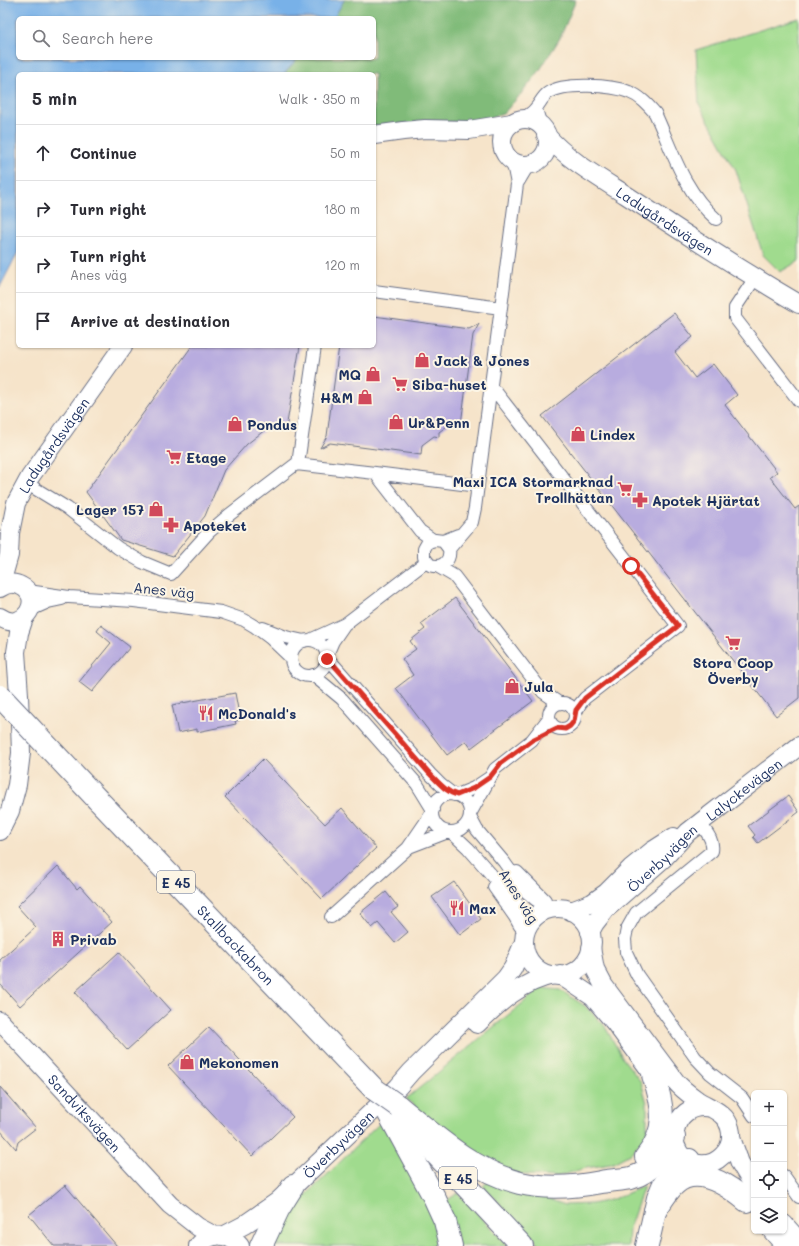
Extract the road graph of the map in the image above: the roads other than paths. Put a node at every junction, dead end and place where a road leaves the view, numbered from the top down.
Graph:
1 (536, 109) junction
2 (516, 121) junction
3 (469, 130) junction
4 (544, 130) junction
5 (376, 135) edge
6 (506, 153) junction
7 (533, 162) junction
8 (576, 162) junction
9 (517, 184) junction
10 (716, 219) dead end
11 (755, 278) junction
12 (376, 291) edge
13 (799, 304) edge
14 (501, 308) junction
15 (122, 348) edge
16 (315, 348) edge
17 (490, 390) junction
18 (799, 401) edge
19 (298, 464) junction
20 (375, 473) junction
21 (26, 483) junction
22 (478, 486) junction
23 (420, 531) junction
24 (443, 547) junction
25 (424, 549) junction
26 (9, 555) junction
27 (432, 564) junction
28 (454, 576) junction
29 (0, 588) edge
30 (24, 588) junction
31 (69, 597) junction
32 (27, 614) junction
33 (2, 618) edge
34 (345, 624) junction
35 (254, 626) junction
36 (307, 640) junction
37 (16, 652) junction
38 (327, 657) junction
39 (291, 658) junction
40 (313, 675) junction
41 (543, 692) junction
42 (0, 696) edge
43 (567, 707) junction
44 (549, 715) junction
45 (557, 728) junction
46 (532, 740) junction
47 (799, 746) edge
48 (490, 777) junction
49 (455, 795) junction
50 (433, 812) junction
51 (470, 816) junction
52 (694, 828) junction
53 (0, 831) edge
54 (450, 832) junction
55 (408, 848) junction
56 (562, 909) junction
57 (331, 917) dead end
58 (525, 939) junction
59 (591, 940) junction
60 (556, 975) junction
61 (0, 1021) edge
62 (653, 1076) junction
63 (395, 1104) junction
64 (711, 1108) junction
65 (751, 1112) edge
66 (675, 1133) junction
67 (731, 1138) junction
68 (696, 1162) junction
69 (787, 1180) edge
70 (603, 1182) junction
71 (293, 1186) junction
72 (799, 1197) edge
73 (751, 1198) edge
74 (751, 1198) edge
75 (752, 1198) edge
76 (276, 1202) junction
77 (170, 1205) junction
78 (655, 1211) junction
79 (787, 1227) edge
80 (775, 1234) edge
81 (219, 1236) junction
82 (799, 1241) edge
83 (192, 1246) edge
84 (198, 1246) edge
85 (240, 1246) edge
86 (249, 1246) edge
87 (261, 1246) edge
88 (451, 1246) edge
89 (522, 1246) edge
90 (647, 1246) edge
91 (785, 1246) edge

1 - 2 street
1 - 4 street
1 - 10 street
2 - 3 main road
2 - 4 main road
2 - 6 main road
3 - 5 main road
3 - 6 main road
4 - 7 main road
4 - 8 main road, Ladugårdsvägen
6 - 7 main road
6 - 9 street
7 - 8 main road, Ladugårdsvägen
7 - 9 street
8 - 11 main road, Ladugårdsvägen
9 - 14 street
11 - 13 main road, Ladugårdsvägen
11 - 18 street
12 - 14 street
14 - 17 street
15 - 21 main road, Ladugårdsvägen
16 - 19 street
17 - 22 street
17 - 43 street
19 - 20 street
19 - 21 street
20 - 22 street
20 - 23 street
21 - 26 main road, Ladugårdsvägen
22 - 24 street
23 - 24 street
23 - 25 street
24 - 25 street
24 - 27 street
24 - 28 street
25 - 27 street
26 - 29 main road, Ladugårdsvägen
26 - 30 main road, Ladugårdsvägen
27 - 28 street
27 - 34 street
28 - 41 street
29 - 30 main road
30 - 31 street, Anes väg
30 - 32 main road, Ladugårdsvägen
31 - 32 street, Anes väg
31 - 35 street, Anes väg
32 - 33 main road
32 - 37 main road
33 - 37 main road
34 - 36 street
34 - 38 street
35 - 36 street, Anes väg
35 - 39 street, Anes väg
36 - 38 street
36 - 39 street
37 - 53 main road
38 - 40 street
38 - 49 street
39 - 40 street
40 - 50 street
41 - 43 street
41 - 44 street
42 - 63 highway, Stallbackabron / E 45, bridge
43 - 44 street
43 - 45 street
44 - 45 street
44 - 46 street
45 - 46 street
46 - 48 street
47 - 52 main road, Lalyckevägen
48 - 49 street
48 - 51 street
49 - 50 street
49 - 51 street
50 - 54 street
50 - 55 street
51 - 54 street
51 - 56 street, Anes väg
52 - 56 main road, Överbyvägen
52 - 59 main road, Överbyvägen
52 - 65 street
54 - 55 street
54 - 58 street, Anes väg
55 - 57 street
56 - 58 main road, Överbyvägen
56 - 59 main road
58 - 60 main road
58 - 63 main road, Överbyvägen
59 - 60 main road, Överbyvägen
59 - 64 main road
60 - 62 main road
60 - 63 main road, Överbyvägen
61 - 77 main road, Sandviksvägen
62 - 66 main road
62 - 70 highway
63 - 70 highway
63 - 71 main road, Överbyvägen
63 - 88 highway
63 - 89 highway, E 45
64 - 66 main road
64 - 67 main road
66 - 68 main road
66 - 70 highway
67 - 68 main road
67 - 75 main road
68 - 73 main road
68 - 78 highway
69 - 72 street
71 - 76 main road, Överbyvägen
71 - 87 highway
74 - 78 highway
76 - 81 main road, Överbyvägen
76 - 86 main road, Överbyvägen
77 - 81 main road, Sandviksvägen
77 - 83 main road, Sandviksvägen
78 - 90 highway
79 - 82 main road
80 - 91 main road
81 - 84 main road, Överbyvägen
81 - 85 main road, Sandviksvägen

